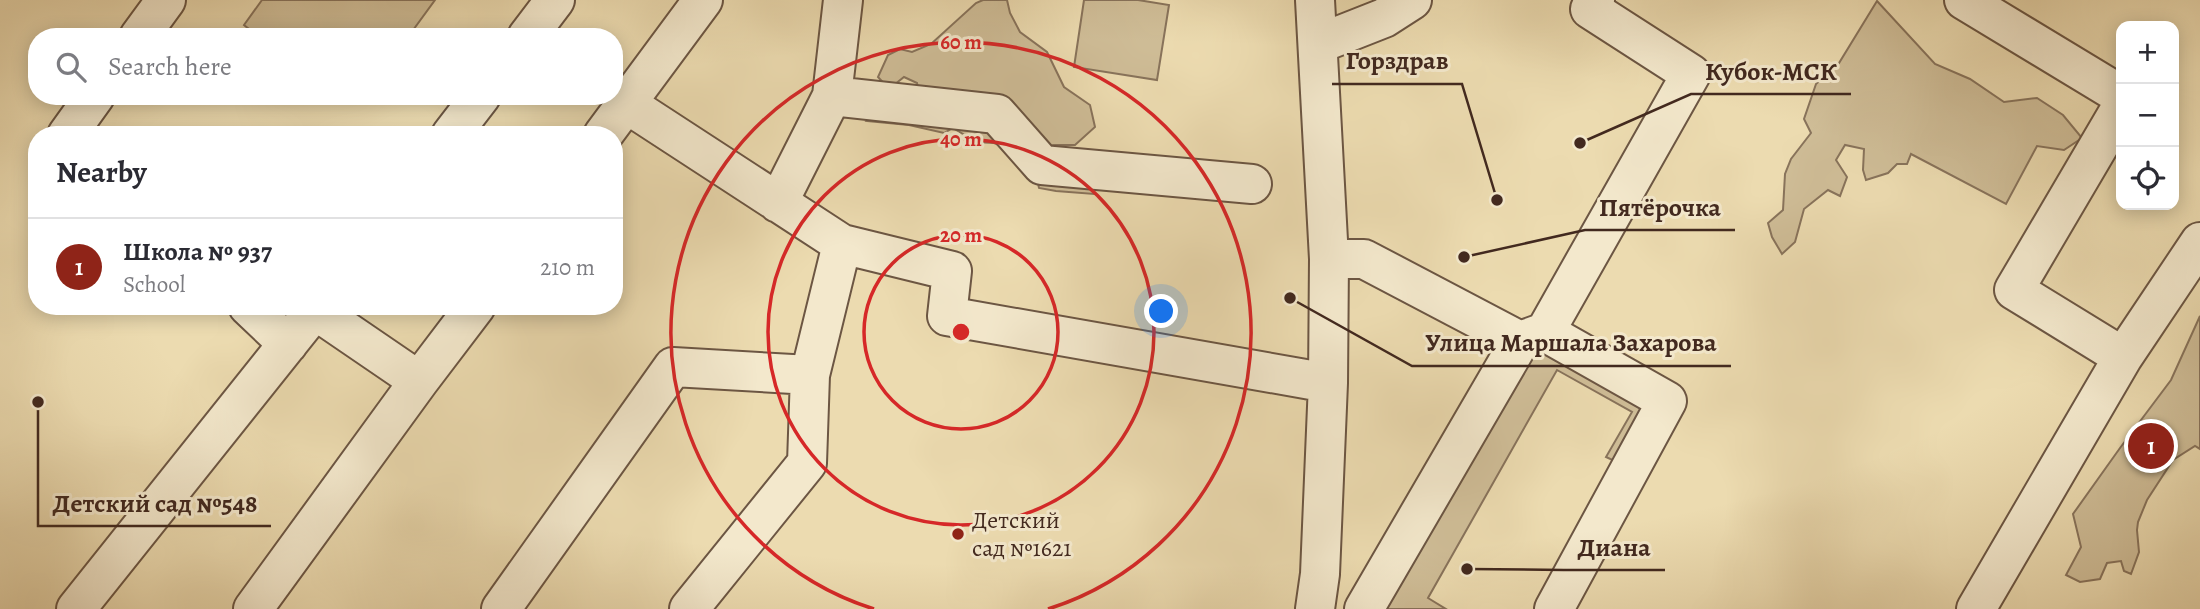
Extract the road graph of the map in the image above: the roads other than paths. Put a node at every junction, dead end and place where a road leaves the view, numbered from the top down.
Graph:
1 (166, 0) edge
2 (555, 0) edge
3 (704, 0) edge
4 (842, 0) edge
5 (1315, 0) edge
6 (1412, 0) edge
7 (1595, 0) edge
8 (1964, 0) edge
9 (146, 28) edge
10 (534, 28) edge
11 (1318, 44) junction
12 (2116, 92) edge
13 (831, 96) junction
14 (627, 103) junction
15 (89, 105) edge
16 (474, 105) edge
17 (2116, 116) edge
18 (73, 126) edge
19 (458, 126) edge
20 (610, 126) edge
21 (1252, 184) dead end
22 (778, 203) junction
23 (2200, 242) edge
24 (842, 244) junction
25 (1329, 259) junction
26 (257, 315) edge
27 (311, 315) edge
28 (326, 315) edge
29 (469, 315) edge
30 (1533, 336) junction
31 (288, 344) junction
32 (2123, 357) junction
33 (810, 375) junction
34 (419, 380) junction
35 (1328, 383) junction
36 (1316, 602) edge
37 (76, 609) edge
38 (253, 609) edge
39 (500, 609) edge
40 (689, 609) edge
41 (1363, 609) edge
42 (1554, 609) edge
43 (1976, 609) edge

1 - 9 street
2 - 10 street
3 - 14 street
4 - 13 street
5 - 11 street
6 - 11 street
7 - 30 street
8 - 12 street
11 - 25 street
13 - 21 street
13 - 22 street
14 - 20 street
14 - 22 street
15 - 18 street
16 - 19 street
17 - 32 street
22 - 24 street
23 - 32 street
24 - 33 street
24 - 35 street
25 - 30 street
25 - 35 street
26 - 31 street
27 - 31 street
28 - 34 street
29 - 34 street
30 - 41 street
30 - 42 street
31 - 37 street
32 - 43 street
33 - 39 street
33 - 40 street
34 - 38 street
35 - 36 street
36 - 41 street

